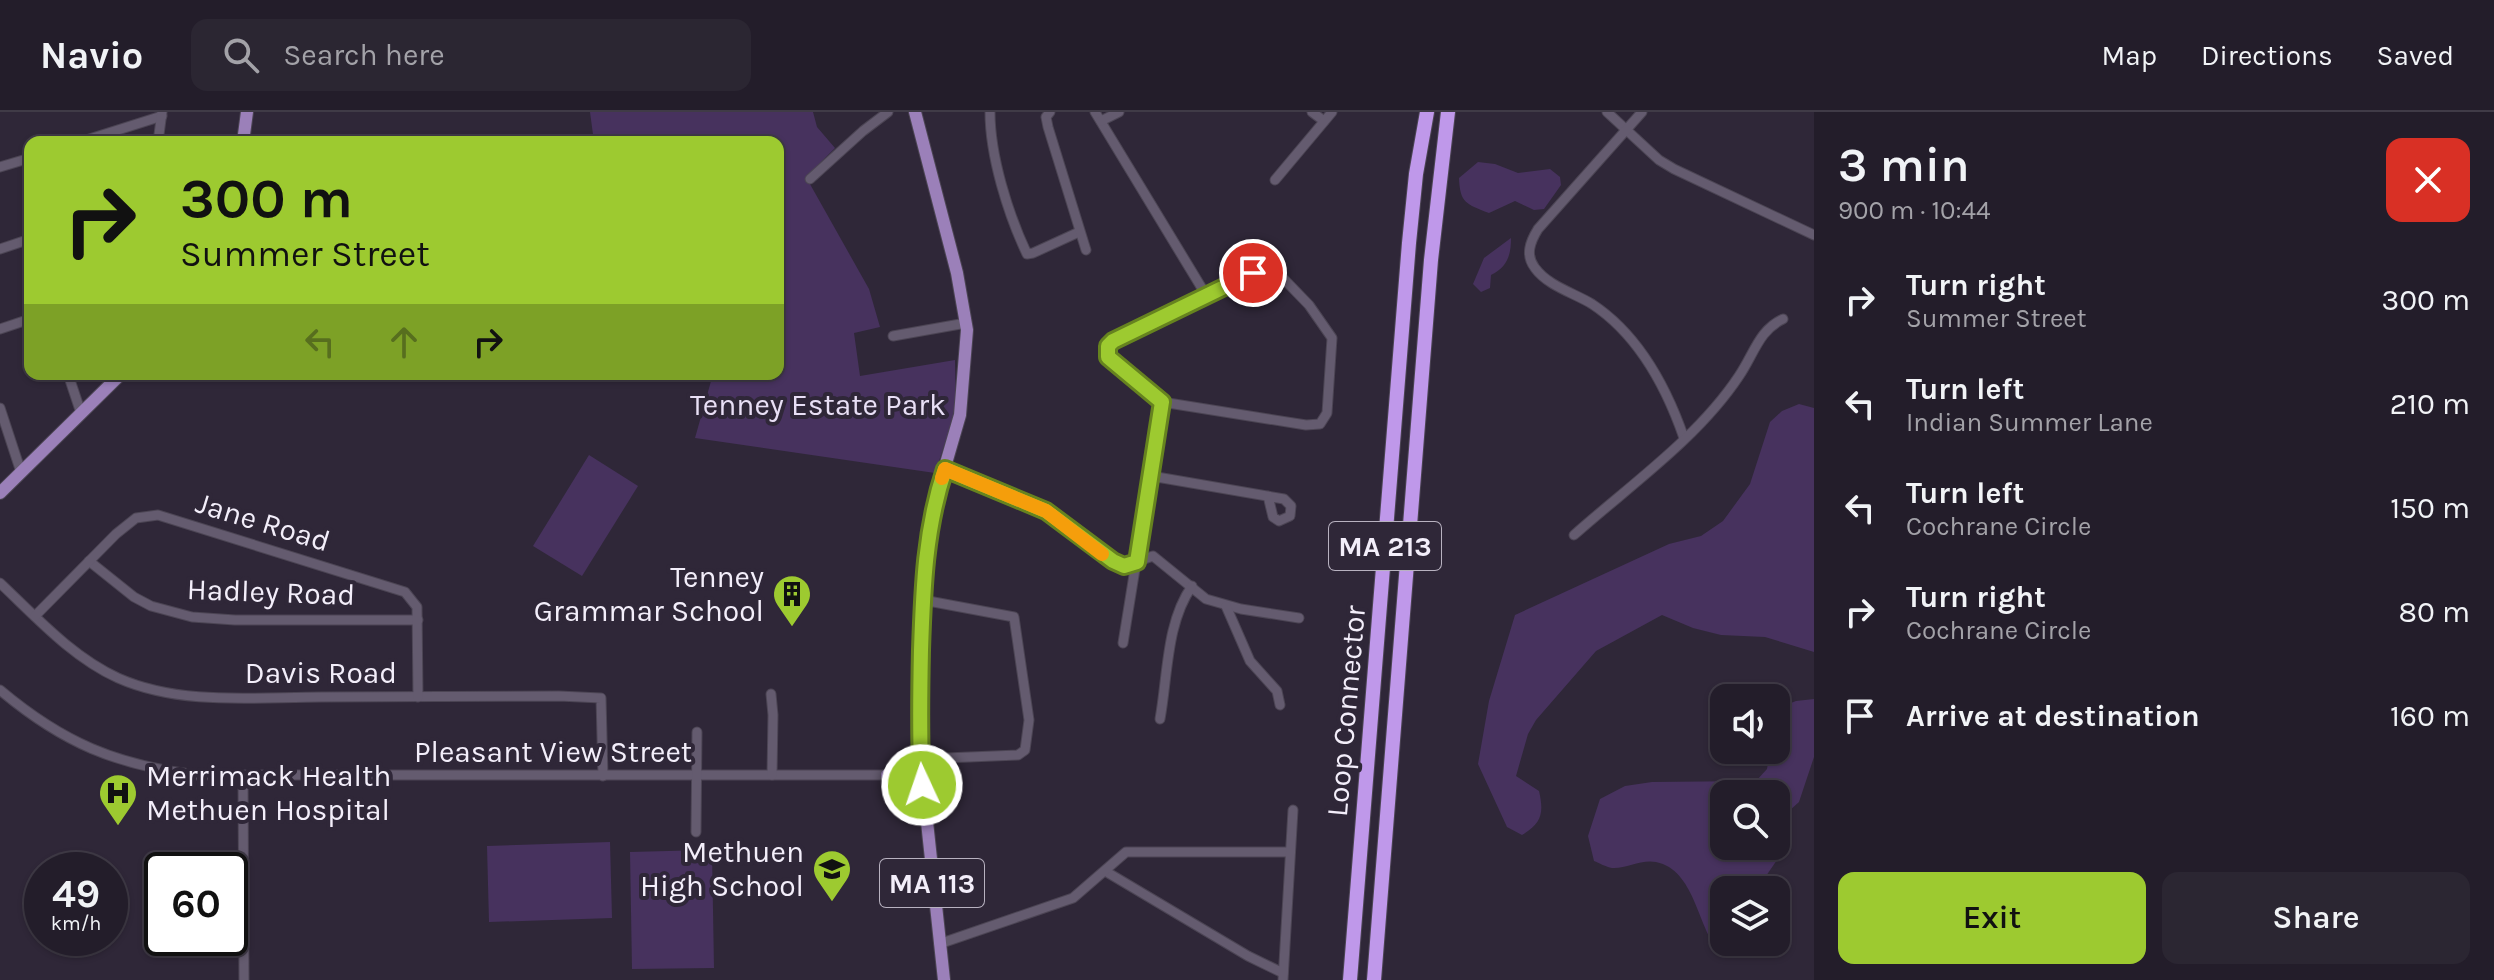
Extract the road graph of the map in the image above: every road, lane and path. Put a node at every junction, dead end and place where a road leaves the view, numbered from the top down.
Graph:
1 (247, 112) edge
2 (888, 112) edge
3 (915, 112) edge
4 (990, 112) edge
5 (1050, 112) edge
6 (1119, 112) edge
7 (1312, 112) edge
8 (1332, 112) edge
9 (1427, 112) edge
10 (1448, 112) edge
11 (1607, 112) edge
12 (1642, 112) edge
13 (162, 114) edge
14 (1098, 116) edge
15 (1324, 121) junction
16 (1627, 129) junction
17 (98, 136) edge
18 (159, 136) edge
19 (244, 136) edge
20 (24, 160) edge
21 (0, 167) edge
22 (810, 179) dead end
23 (1275, 180) dead end
24 (1079, 232) junction
25 (1814, 235) edge
26 (24, 241) edge
27 (0, 249) edge
28 (1086, 250) dead end
29 (1206, 295) junction
30 (1783, 319) dead end
31 (24, 321) edge
32 (966, 323) junction
33 (0, 329) edge
34 (893, 336) dead end
35 (70, 380) edge
36 (115, 380) edge
37 (1162, 402) junction
38 (0, 408) edge
39 (81, 413) junction
40 (1684, 438) junction
41 (945, 469) junction
42 (21, 472) junction
43 (1151, 476) junction
44 (0, 493) edge
45 (1268, 496) dead end
46 (1574, 535) dead end
47 (89, 561) junction
48 (1137, 562) junction
49 (0, 583) edge
50 (1192, 586) junction
51 (923, 600) junction
52 (1226, 606) junction
53 (35, 616) junction
54 (1299, 618) dead end
55 (418, 620) junction
56 (1123, 643) dead end
57 (0, 690) edge
58 (771, 694) dead end
59 (418, 697) junction
60 (1280, 705) dead end
61 (1160, 719) dead end
62 (697, 732) dead end
63 (921, 759) junction
64 (772, 775) junction
65 (887, 775) junction
66 (243, 776) junction
67 (603, 776) junction
68 (697, 776) junction
69 (922, 785) junction
70 (1293, 810) dead end
71 (696, 832) dead end
72 (1290, 852) junction
73 (1105, 871) junction
74 (939, 944) junction
75 (1283, 977) edge
76 (244, 980) edge
77 (944, 980) edge
78 (1350, 980) edge
79 (1374, 980) edge

1 - 19 main road
2 - 22 street
3 - 32 main road, MA 113
4 - 24 street
5 - 24 street
6 - 14 street
7 - 15 street
8 - 15 street
9 - 78 highway, Loop Connector / MA 213
10 - 79 highway, Loop Connector / MA 213
11 - 16 street
12 - 16 street
13 - 17 street
13 - 18 street
14 - 29 street
15 - 23 street
16 - 25 street
16 - 40 street
20 - 21 street
24 - 28 street
26 - 27 street
29 - 37 street
29 - 37 street
30 - 40 street
31 - 33 street
32 - 34 street
32 - 41 main road, MA 113
35 - 39 street
36 - 39 main road
37 - 43 street
38 - 42 street
39 - 42 main road
40 - 46 street
41 - 48 street
41 - 51 main road, MA 113
42 - 44 main road
43 - 45 street
43 - 48 street
47 - 53 street, Jane Road
47 - 55 street, Hadley Road
47 - 55 street, Jane Road
48 - 50 street
48 - 56 street
49 - 53 street, Davis Road
50 - 52 street
50 - 61 street
51 - 63 main road, MA 113
51 - 63 street
52 - 54 street
52 - 60 street
53 - 59 street, Davis Road
55 - 59 street
57 - 66 street, Pleasant View Street
58 - 64 street
59 - 67 street, Davis Road
62 - 68 street
63 - 65 main road
63 - 69 main road, MA 113
64 - 65 street, Pleasant View Street
64 - 68 street, Pleasant View Street
65 - 69 main road
66 - 67 street, Pleasant View Street
66 - 76 street
67 - 68 street, Pleasant View Street
68 - 71 street
69 - 74 main road, MA 113
70 - 72 street
72 - 73 street
72 - 75 street
73 - 74 street
73 - 75 street
74 - 77 main road, MA 113

